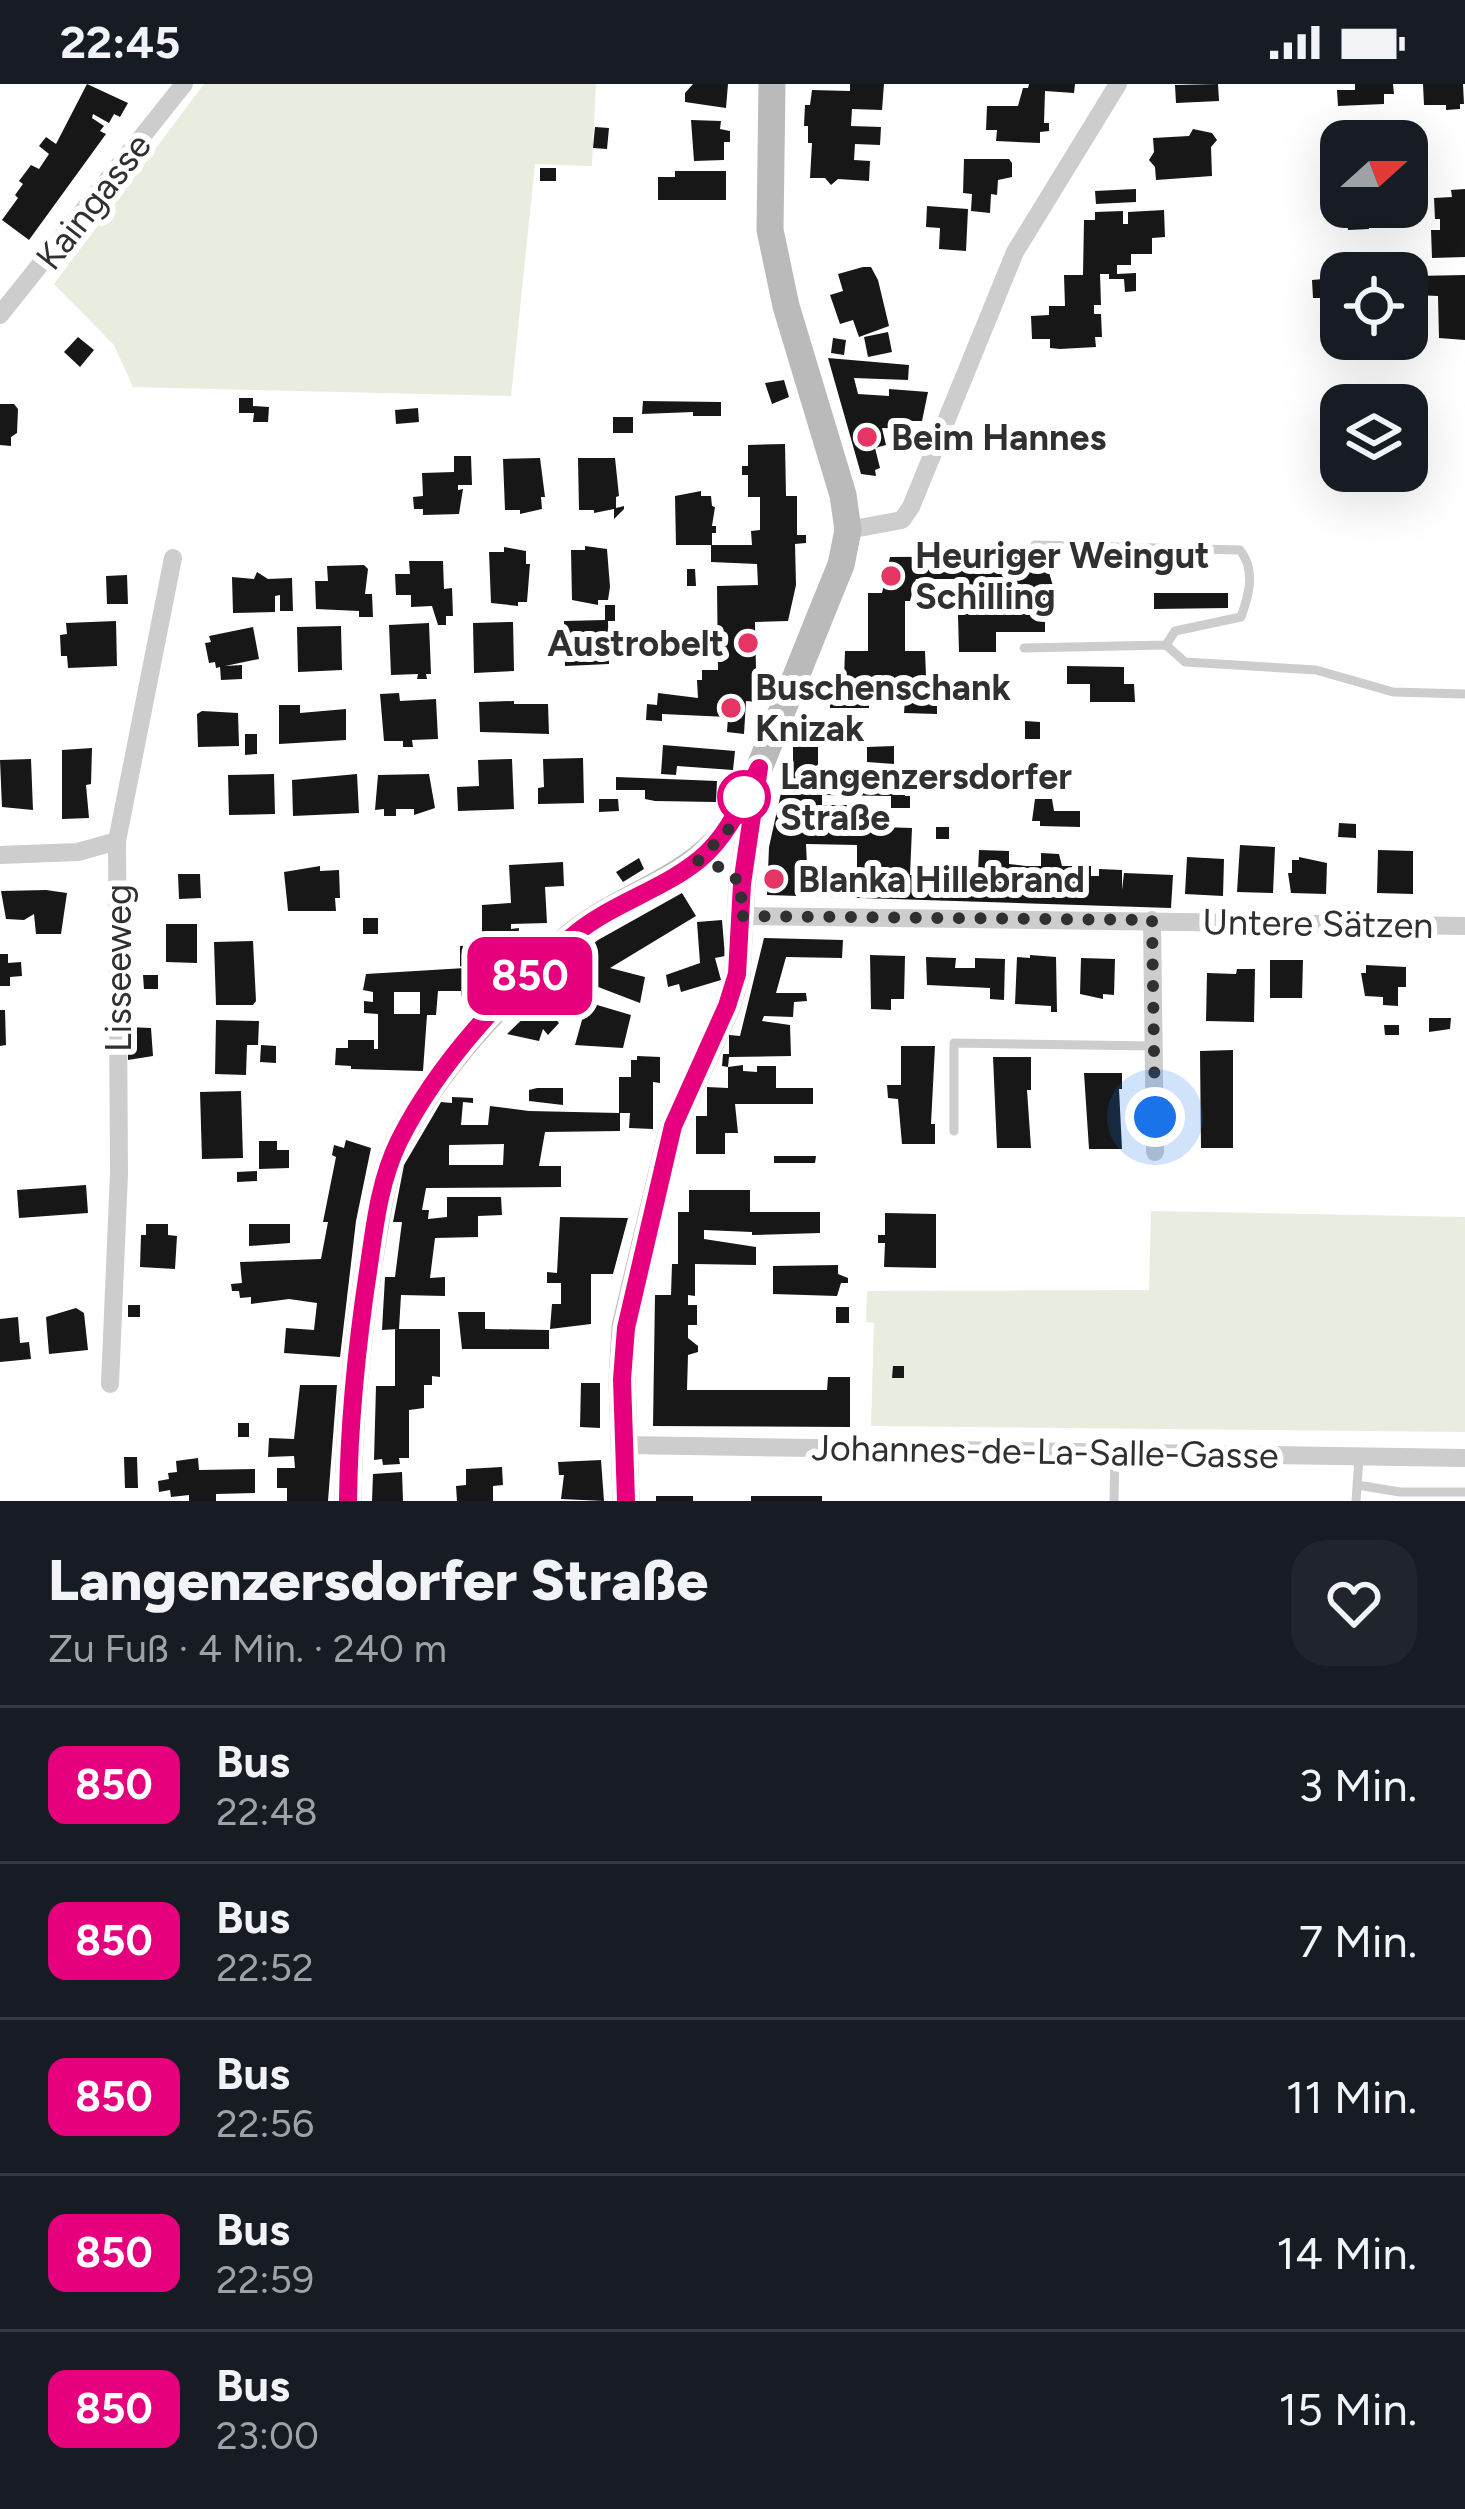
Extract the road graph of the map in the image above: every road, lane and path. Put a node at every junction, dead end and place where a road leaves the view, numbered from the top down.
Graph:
1 (184, 84) edge
2 (772, 84) edge
3 (1118, 84) edge
4 (0, 316) edge
5 (848, 530) junction
6 (1035, 545) dead end
7 (173, 558) dead end
8 (1166, 645) junction
9 (1024, 648) dead end
10 (1465, 694) edge
11 (759, 768) junction
12 (117, 841) junction
13 (0, 855) edge
14 (698, 861) junction
15 (742, 884) junction
16 (740, 916) junction
17 (1152, 920) junction
18 (1465, 926) edge
19 (1154, 1046) junction
20 (954, 1131) dead end
21 (1155, 1152) dead end
22 (110, 1384) dead end
23 (624, 1445) junction
24 (1115, 1451) junction
25 (1359, 1456) junction
26 (1465, 1458) edge
27 (1357, 1485) junction
28 (1465, 1492) edge
29 (348, 1501) edge
30 (626, 1501) edge
31 (1114, 1501) edge
32 (1356, 1501) edge

1 - 4 street, Kaingasse
2 - 5 main road
3 - 5 street
5 - 11 main road
6 - 8 lane
7 - 12 street, Lisseeweg
8 - 9 lane
8 - 10 lane
11 - 14 main road
11 - 15 main road
12 - 13 street
12 - 22 street, Lisseeweg
14 - 15 main road
14 - 29 main road
15 - 16 main road
16 - 17 street, Untere Sätzen
16 - 23 main road
17 - 18 street, Untere Sätzen
17 - 19 street
19 - 20 lane
19 - 21 street
23 - 24 street, Johannes-de-La-Salle-Gasse
23 - 30 main road
24 - 25 street, Johannes-de-La-Salle-Gasse
24 - 31 lane
25 - 26 street, Johannes-de-La-Salle-Gasse
25 - 27 lane
27 - 28 lane
27 - 32 lane

